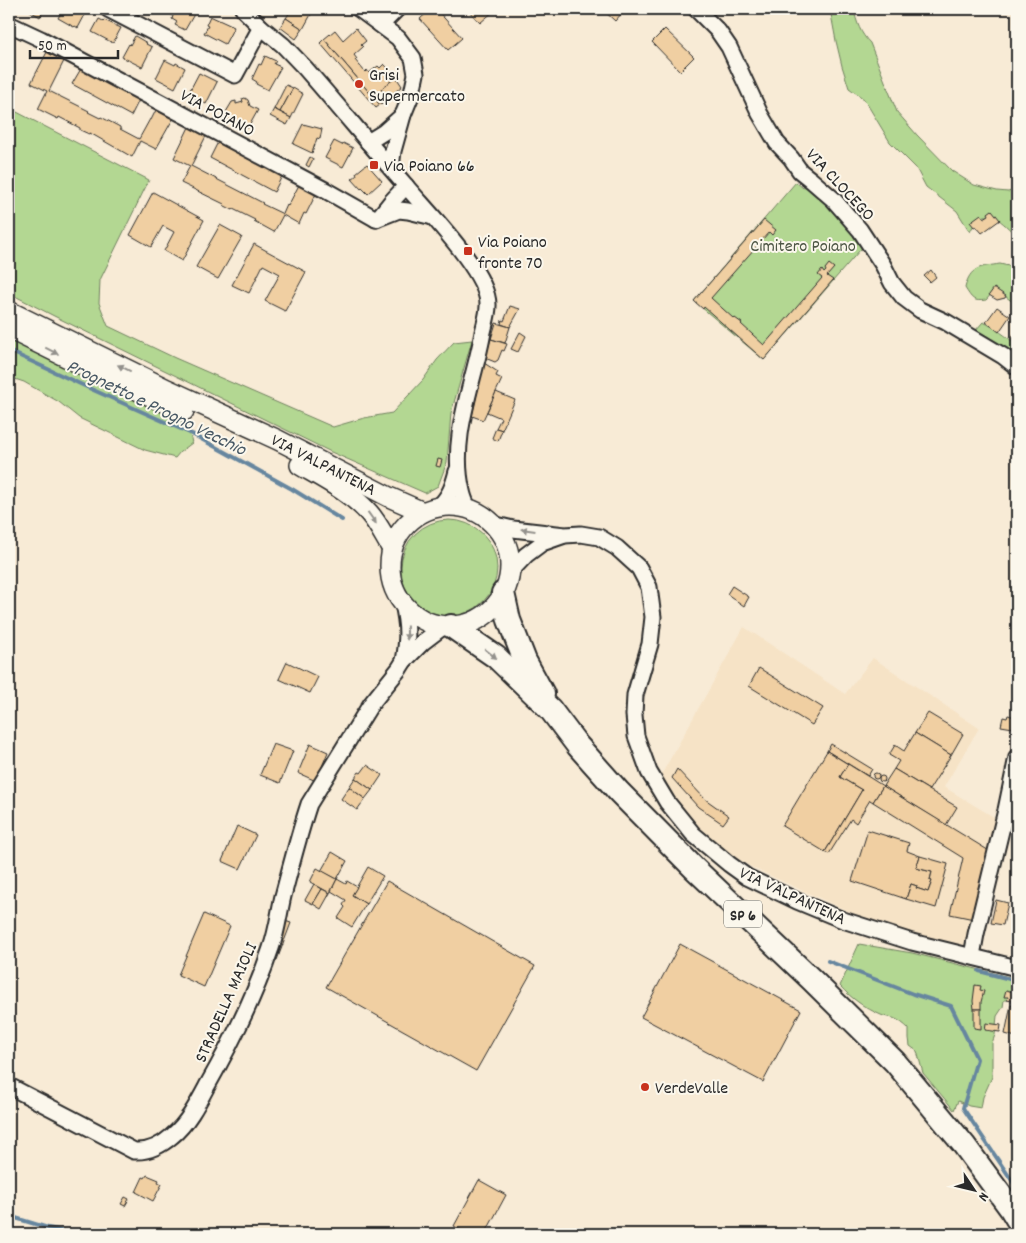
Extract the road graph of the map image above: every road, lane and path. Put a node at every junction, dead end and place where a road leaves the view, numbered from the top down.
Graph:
1 (108, 9) edge
2 (243, 9) edge
3 (359, 9) edge
4 (397, 9) edge
5 (696, 9) edge
6 (9, 24) edge
7 (381, 25) junction
8 (261, 27) junction
9 (403, 115) junction
10 (368, 142) junction
11 (391, 168) junction
12 (406, 186) junction
13 (433, 217) junction
14 (376, 219) junction
15 (9, 311) edge
16 (9, 329) edge
17 (1017, 367) edge
18 (458, 468) junction
19 (468, 509) junction
20 (431, 510) junction
21 (492, 524) junction
22 (565, 535) junction
23 (392, 549) junction
24 (506, 583) junction
25 (403, 604) junction
26 (448, 626) junction
27 (404, 661) junction
28 (550, 709) junction
29 (1017, 757) edge
30 (972, 956) junction
31 (1017, 968) edge
32 (9, 1086) edge
33 (1017, 1219) edge

1 - 8 street
2 - 8 street
3 - 7 street
4 - 7 street
5 - 17 street, VIA CLOCEGO
6 - 14 street, VIA POIANO
7 - 9 street
8 - 10 street
9 - 10 street
9 - 11 street
10 - 11 street
11 - 12 street
12 - 13 street
12 - 14 street
13 - 14 street
13 - 18 street
20 -> 15 main road, VIA VALPANTENA
16 -> 23 main road, VIA VALPANTENA
18 - 19 street
18 - 20 street
19 - 20 main road, VIA VALPANTENA
19 - 21 main road, VIA VALPANTENA
20 - 23 main road
22 -> 21 street, VIA VALPANTENA
21 - 24 main road, VIA VALPANTENA
22 - 24 street, VIA VALPANTENA
22 - 30 street, VIA VALPANTENA
23 - 25 main road
24 - 26 main road, VIA VALPANTENA
24 - 28 highway, VIA VALPANTENA
25 - 26 main road
25 -> 27 street, STRADELLA MAIOLI
26 - 27 street, STRADELLA MAIOLI
26 -> 28 highway
27 - 32 street, STRADELLA MAIOLI
28 - 33 highway, SP 6
29 - 30 street
30 - 31 street, VIA VALPANTENA

